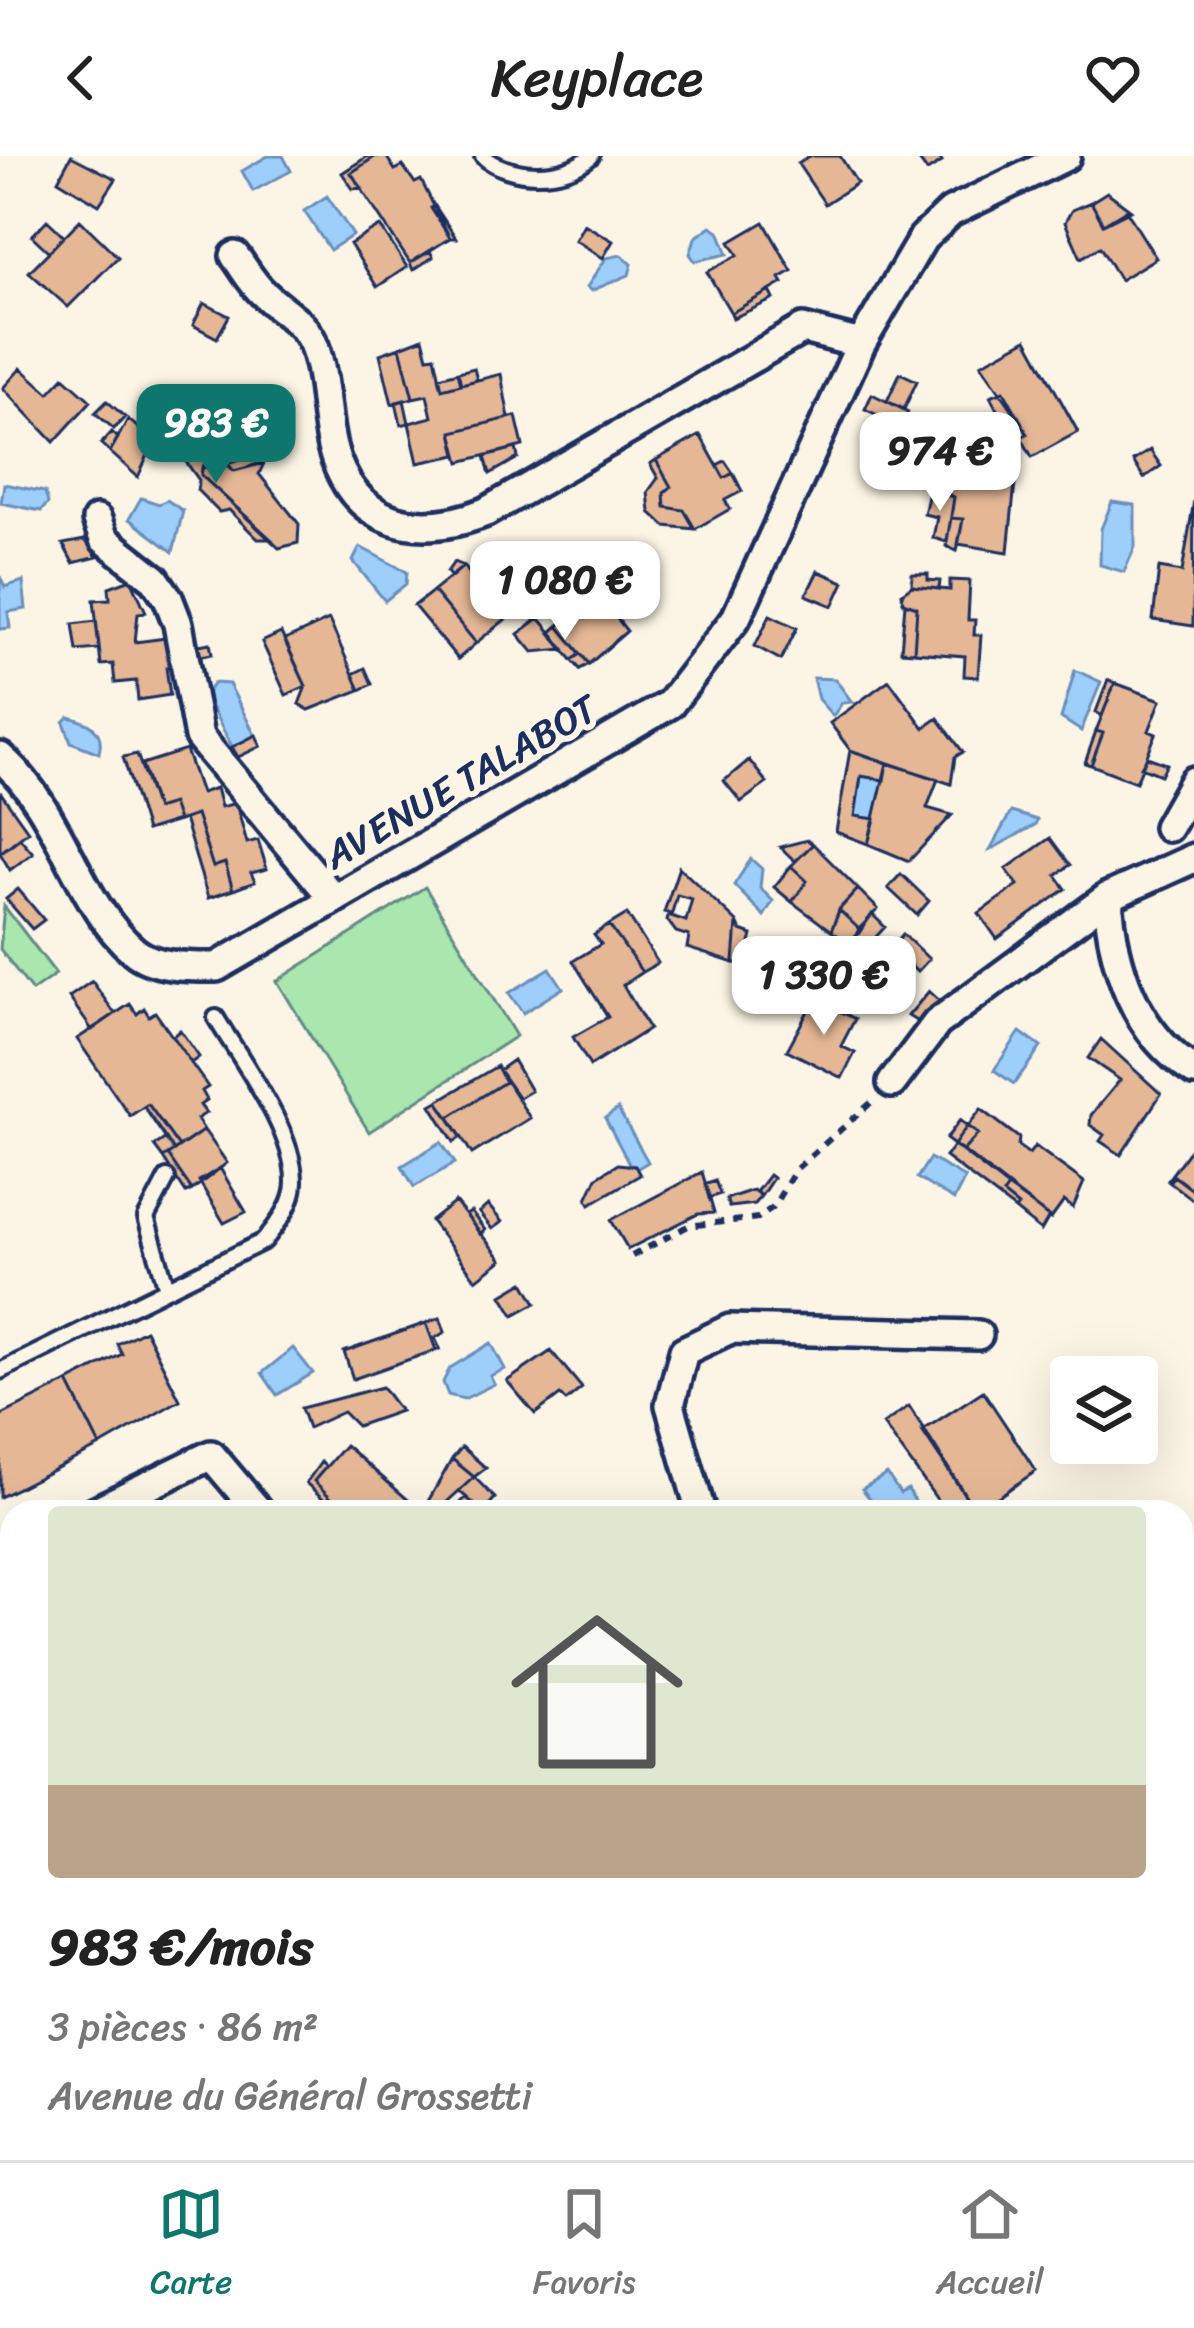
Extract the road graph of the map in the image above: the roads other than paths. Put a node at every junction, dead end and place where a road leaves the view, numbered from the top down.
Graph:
1 (483, 156) edge
2 (591, 156) edge
3 (1066, 156) edge
4 (235, 256) dead end
5 (860, 344) junction
6 (97, 520) dead end
7 (0, 757) edge
8 (1194, 781) edge
9 (1168, 826) dead end
10 (1194, 858) edge
11 (1108, 897) junction
12 (334, 899) junction
13 (216, 1018) dead end
14 (1194, 1071) edge
15 (892, 1083) road end
16 (167, 1178) dead end
17 (167, 1288) junction
18 (979, 1335) dead end
19 (0, 1371) edge
20 (119, 1500) edge
21 (249, 1500) edge
22 (697, 1500) edge

1 - 2 lane
3 - 5 street, AVENUE TALABOT
4 - 5 street
5 - 12 street, AVENUE TALABOT
6 - 12 street
7 - 12 street, AVENUE TALABOT
8 - 9 street
10 - 11 street
11 - 14 street
11 - 15 street
13 - 17 lane
16 - 17 lane
17 - 19 lane
18 - 22 street
20 - 21 street

